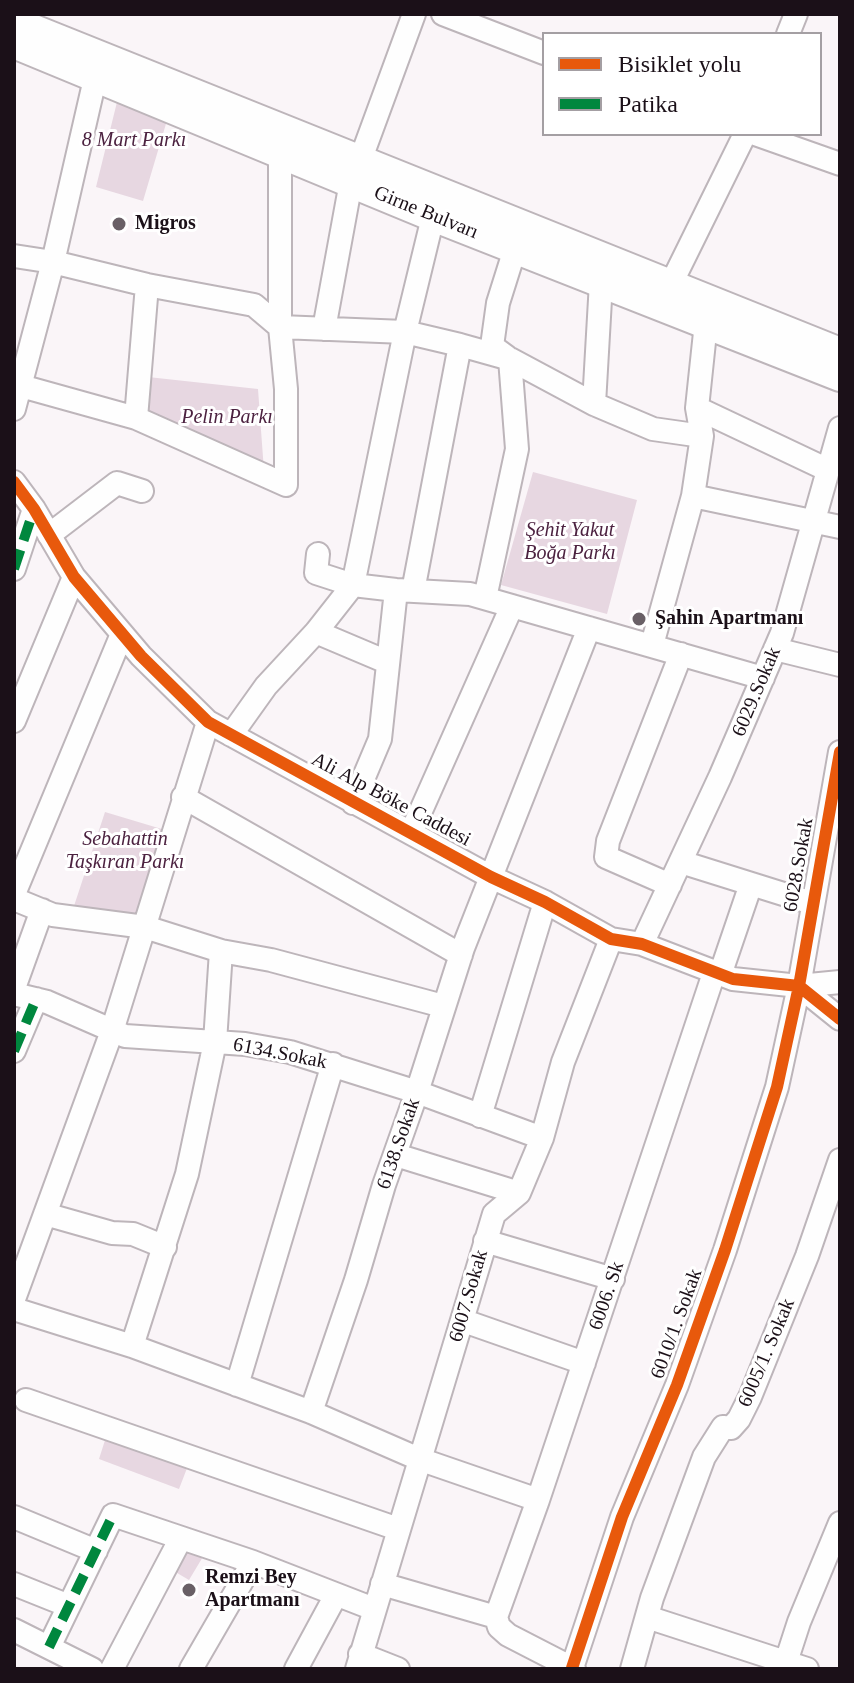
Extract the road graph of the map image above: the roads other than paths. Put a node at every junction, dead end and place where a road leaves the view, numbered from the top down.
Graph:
1 (414, 14) edge
2 (443, 14) edge
3 (14, 21) edge
4 (14, 44) edge
5 (542, 52) edge
6 (95, 79) junction
7 (744, 136) edge
8 (761, 136) edge
9 (280, 155) junction
10 (840, 164) edge
11 (355, 172) junction
12 (433, 217) junction
13 (552, 237) junction
14 (515, 249) junction
15 (14, 256) edge
16 (53, 262) junction
17 (601, 282) junction
18 (671, 284) junction
19 (147, 285) junction
20 (706, 323) junction
21 (280, 327) junction
22 (324, 329) junction
23 (405, 332) junction
24 (460, 345) junction
25 (840, 352) edge
26 (510, 359) junction
27 (840, 377) edge
28 (21, 386) junction
29 (594, 404) junction
30 (697, 408) junction
31 (14, 409) edge
32 (136, 418) junction
33 (840, 428) edge
34 (702, 436) junction
35 (828, 470) junction
36 (14, 482) edge
37 (142, 491) dead end
38 (693, 496) junction
39 (34, 509) junction
40 (812, 521) junction
41 (840, 527) edge
42 (49, 535) junction
43 (318, 554) dead end
44 (15, 560) edge
45 (74, 577) junction
46 (353, 585) junction
47 (404, 591) junction
48 (485, 598) junction
49 (512, 606) junction
50 (589, 628) junction
51 (316, 632) junction
52 (122, 634) junction
53 (652, 645) junction
54 (775, 649) junction
55 (681, 654) junction
56 (387, 662) junction
57 (840, 665) edge
58 (763, 678) junction
59 (14, 721) edge
60 (208, 722) junction
61 (231, 735) junction
62 (840, 752) edge
63 (183, 797) junction
64 (353, 803) junction
65 (411, 833) junction
66 (681, 862) junction
67 (491, 877) junction
68 (751, 884) junction
69 (670, 885) junction
70 (14, 896) edge
71 (545, 902) junction
72 (812, 903) junction
73 (42, 910) junction
74 (145, 927) junction
75 (611, 939) junction
76 (642, 944) junction
77 (221, 951) junction
78 (461, 955) junction
79 (717, 974) junction
80 (840, 982) edge
81 (799, 986) junction
82 (21, 994) edge
83 (443, 1006) junction
84 (840, 1019) edge
85 (112, 1031) junction
86 (215, 1042) junction
87 (14, 1051) edge
88 (333, 1064) junction
89 (417, 1092) junction
90 (480, 1116) junction
91 (542, 1138) junction
92 (396, 1155) junction
93 (840, 1160) edge
94 (519, 1193) junction
95 (45, 1214) junction
96 (485, 1241) junction
97 (165, 1247) junction
98 (613, 1279) junction
99 (14, 1299) edge
100 (14, 1309) edge
101 (464, 1321) junction
102 (132, 1346) junction
103 (584, 1363) junction
104 (237, 1385) junction
105 (26, 1400) dead end
106 (311, 1412) junction
107 (419, 1459) junction
108 (538, 1500) junction
109 (14, 1517) edge
110 (840, 1523) edge
111 (398, 1529) junction
112 (181, 1538) junction
113 (96, 1551) junction
114 (253, 1562) junction
115 (14, 1584) edge
116 (382, 1584) junction
117 (336, 1595) junction
118 (69, 1606) junction
119 (374, 1609) junction
120 (496, 1617) junction
121 (647, 1617) junction
122 (14, 1630) edge
123 (49, 1647) junction
124 (358, 1662) edge
125 (797, 1665) edge
126 (92, 1669) edge
127 (112, 1669) edge
128 (191, 1669) edge
129 (296, 1669) edge
130 (398, 1669) edge
131 (573, 1669) edge
132 (632, 1669) edge

1 - 11 street
2 - 5 street
3 - 11 main road, Girne Bulvarı
4 - 6 main road, Girne Bulvarı
6 - 9 main road, Girne Bulvarı
6 - 16 street
7 - 18 street
8 - 10 street
9 - 11 main road, Girne Bulvarı
9 - 21 street
11 - 12 main road, Girne Bulvarı
11 - 13 main road, Girne Bulvarı
11 - 22 street
12 - 14 main road, Girne Bulvarı
12 - 23 street
13 - 14 main road
13 - 18 main road, Girne Bulvarı
14 - 17 main road, Girne Bulvarı
14 - 26 street
15 - 16 street
16 - 19 street
16 - 28 street
17 - 20 main road, Girne Bulvarı
17 - 29 street
18 - 25 main road, Girne Bulvarı
19 - 21 street
19 - 32 street
20 - 27 main road, Girne Bulvarı
20 - 30 street
21 - 22 street
21 - 32 street
22 - 23 street
23 - 24 street
23 - 46 street
24 - 26 street
24 - 47 street
26 - 29 street
26 - 48 street
28 - 31 street
28 - 32 street
29 - 34 street
30 - 34 street
30 - 35 street
33 - 35 street, 6029.Sokak
34 - 38 street
35 - 40 street, 6029.Sokak
36 - 39 street, Ali Alp Böke Caddesi
37 - 42 street
38 - 40 street
38 - 53 street
39 - 42 street, Ali Alp Böke Caddesi
39 - 44 street
40 - 41 street
40 - 54 street, 6029.Sokak
42 - 45 street, Ali Alp Böke Caddesi
43 - 46 street
45 - 52 street, Ali Alp Böke Caddesi
45 - 59 street
46 - 47 street
46 - 51 street
47 - 48 street
47 - 56 street
48 - 49 street
49 - 50 street
49 - 65 street
50 - 53 street
50 - 67 street, 6138.Sokak
51 - 56 street
51 - 61 street
52 - 60 street, Ali Alp Böke Caddesi
52 - 70 street
53 - 55 street
54 - 57 street
54 - 58 street, 6029.Sokak
55 - 58 street
55 - 69 street
56 - 64 street
58 - 66 street, 6029.Sokak
60 - 61 street, Ali Alp Böke Caddesi
60 - 63 street
61 - 64 street, Ali Alp Böke Caddesi
62 - 72 street, 6028.Sokak
63 - 74 street
63 - 78 street
64 - 65 street, Ali Alp Böke Caddesi
65 - 67 street, Ali Alp Böke Caddesi
66 - 68 street
66 - 69 street, 6029.Sokak
67 - 71 street, Ali Alp Böke Caddesi
67 - 78 street, 6138.Sokak
68 - 72 street
68 - 79 street, 6006. Sk
69 - 76 street, 6029.Sokak
70 - 73 street
71 - 75 street, Ali Alp Böke Caddesi
71 - 90 street
72 - 81 street, 6028.Sokak
73 - 74 street
73 - 82 street
74 - 77 street
74 - 85 street
75 - 76 street, Ali Alp Böke Caddesi
75 - 91 street, 6007.Sokak
76 - 79 street, Ali Alp Böke Caddesi
77 - 83 street
77 - 86 street
78 - 83 street, 6138.Sokak
79 - 81 street, Ali Alp Böke Caddesi
79 - 98 street, 6006. Sk
80 - 81 street, Ali Alp Böke Caddesi
81 - 84 street
81 - 131 street, 6010/1. Sokak
82 - 85 street, 6134.Sokak
82 - 87 street
83 - 89 street, 6138.Sokak
85 - 86 street, 6134.Sokak
85 - 95 street
86 - 88 street, 6134.Sokak
86 - 97 street
88 - 89 street, 6134.Sokak
88 - 104 street
89 - 90 street, 6134.Sokak
89 - 92 street, 6138.Sokak
90 - 91 street, 6134.Sokak
91 - 94 street, 6007.Sokak
92 - 94 street
92 - 106 street, 6138.Sokak
93 - 121 street, 6005/1. Sokak
94 - 96 street, 6007.Sokak
95 - 97 street
95 - 99 street
96 - 98 street
96 - 101 street, 6007.Sokak
97 - 102 street
98 - 103 street, 6006. Sk
100 - 102 street
101 - 103 street
101 - 107 street, 6007.Sokak
102 - 104 street
103 - 108 street, 6006. Sk
104 - 106 street
105 - 111 street
106 - 107 street
107 - 108 street
107 - 111 street, 6007.Sokak
108 - 120 street, 6006. Sk
109 - 113 street
110 - 125 street
111 - 116 street, 6007.Sokak
112 - 113 street
112 - 114 street
112 - 127 street
113 - 118 street
114 - 117 street
114 - 128 street
115 - 118 street
116 - 119 street, 6007.Sokak
116 - 120 street
117 - 119 street
117 - 129 street
118 - 123 street
119 - 124 street, 6007.Sokak
120 - 131 street
121 - 125 street
121 - 132 street, 6005/1. Sokak
122 - 123 street
123 - 126 street
124 - 130 street

